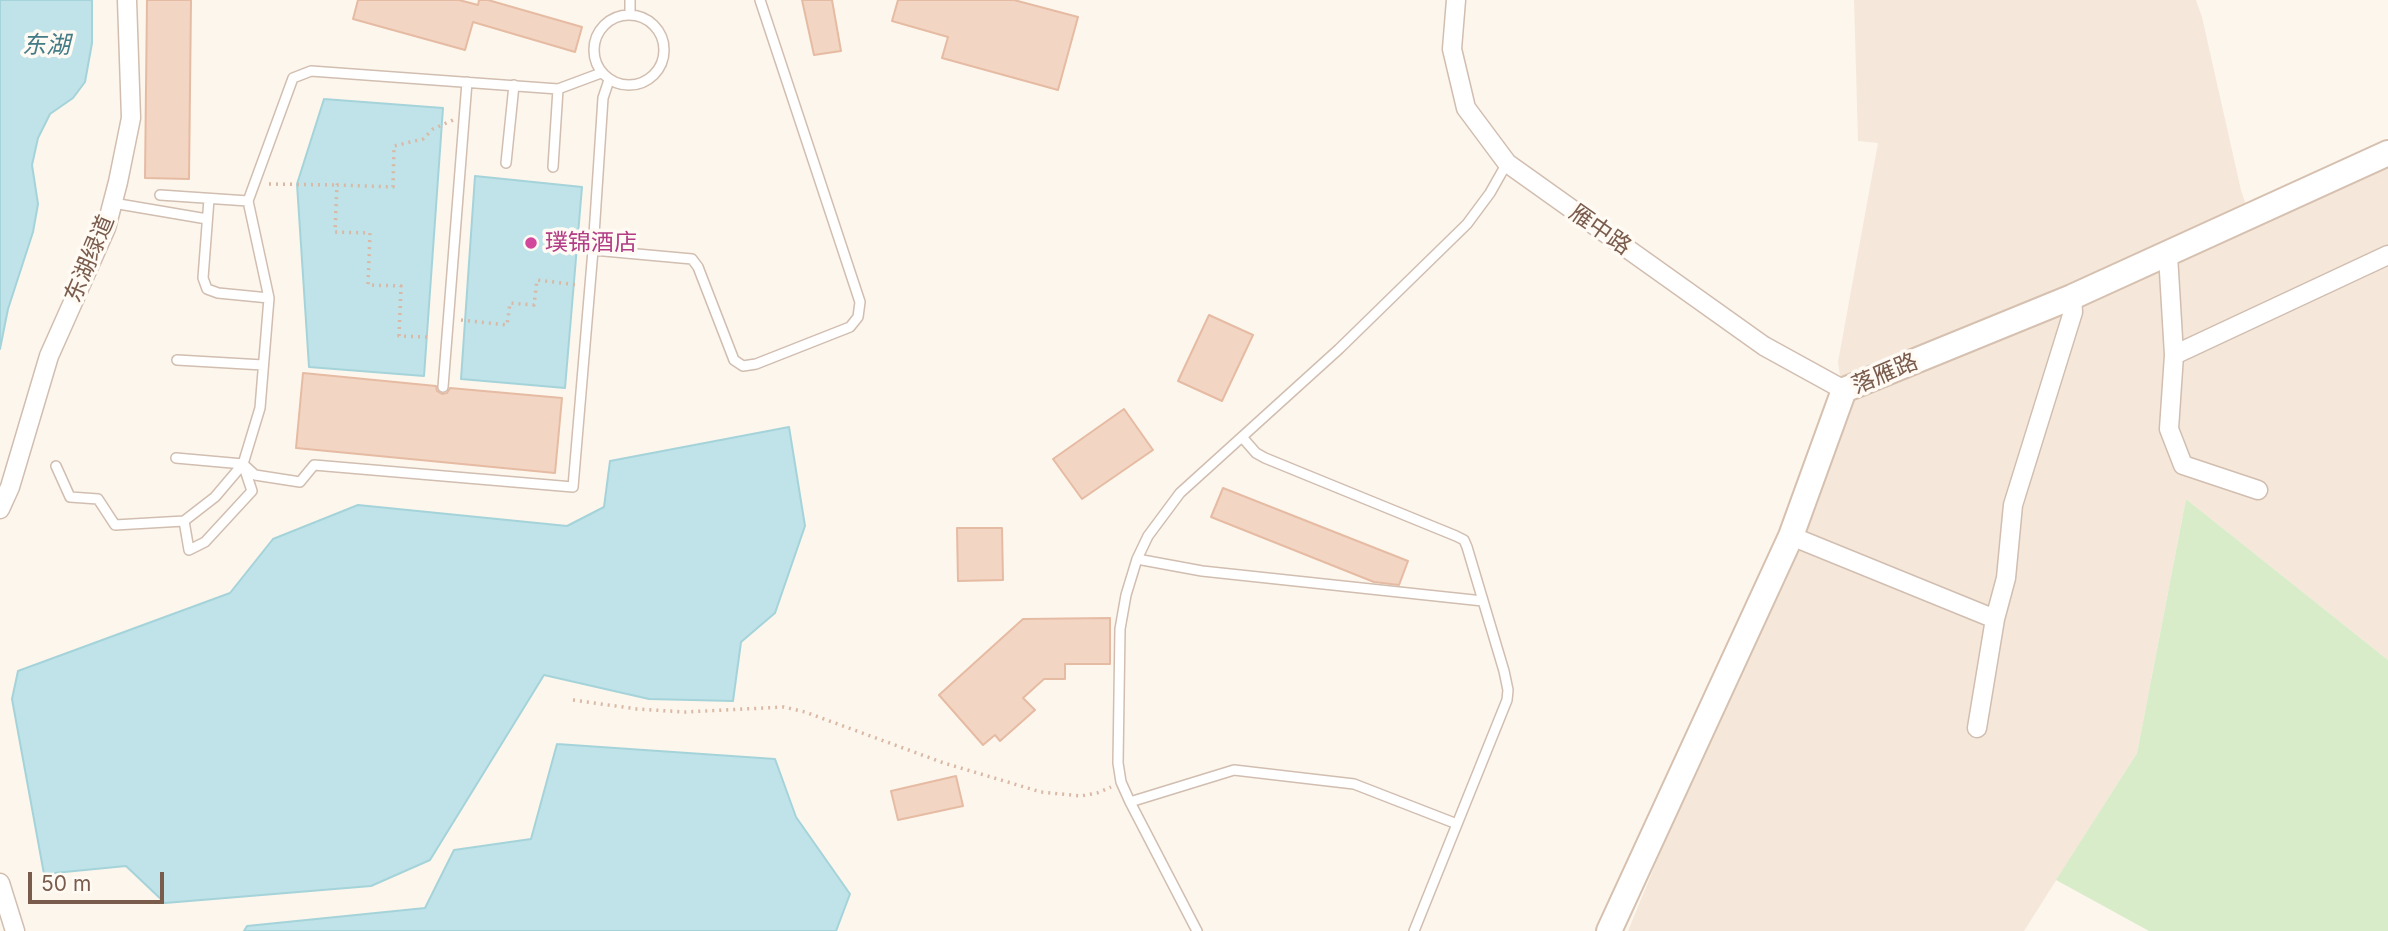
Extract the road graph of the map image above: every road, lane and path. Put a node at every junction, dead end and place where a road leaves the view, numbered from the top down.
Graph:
1 (127, 0) edge
2 (630, 0) edge
3 (760, 0) edge
4 (1456, 0) edge
5 (630, 15) junction
6 (605, 76) junction
7 (467, 82) junction
8 (514, 85) junction
9 (558, 89) junction
10 (465, 114) junction
11 (2388, 153) edge
12 (506, 163) dead end
13 (1507, 163) junction
14 (553, 167) dead end
15 (254, 184) junction
16 (337, 185) junction
17 (160, 195) dead end
18 (209, 199) junction
19 (248, 201) junction
20 (113, 203) junction
21 (207, 219) junction
22 (593, 250) junction
23 (2168, 255) junction
24 (2388, 255) edge
25 (590, 287) junction
26 (2072, 297) junction
27 (269, 298) junction
28 (449, 318) junction
29 (427, 337) dead end
30 (2174, 355) junction
31 (177, 360) dead end
32 (264, 365) junction
33 (443, 387) dead end
34 (1844, 390) junction
35 (1242, 437) junction
36 (176, 458) dead end
37 (243, 464) junction
38 (56, 466) dead end
39 (2258, 490) dead end
40 (0, 509) edge
41 (184, 521) junction
42 (1791, 536) junction
43 (1137, 559) junction
44 (1483, 601) junction
45 (1995, 619) junction
46 (573, 700) dead end
47 (1976, 728) dead end
48 (1121, 782) junction
49 (1130, 802) junction
50 (1457, 824) junction
51 (0, 883) edge
52 (15, 931) edge
53 (1197, 931) edge
54 (1414, 931) edge
55 (1609, 931) edge

1 - 20 street, 东湖绿道
2 - 5 lane
3 - 22 lane
4 - 13 street, 雁中路
5 - 6 lane
5 - 6 lane
6 - 9 lane
6 - 22 lane
7 - 8 lane
7 - 10 lane
7 - 15 lane
8 - 9 lane
8 - 12 lane
9 - 14 lane
10 - 16 path
10 - 28 lane
11 - 23 street, 落雁路
13 - 34 street, 雁中路
13 - 35 lane
15 - 16 path
15 - 19 lane
16 - 29 path
17 - 18 lane
18 - 19 lane
18 - 21 lane
19 - 27 lane
20 - 21 lane
20 - 40 street, 东湖绿道
21 - 27 lane
22 - 25 lane
23 - 26 street, 落雁路
23 - 30 street
24 - 30 street
25 - 28 path
25 - 37 lane
26 - 34 street, 落雁路
26 - 45 street
27 - 32 lane
28 - 33 lane
30 - 39 street
31 - 32 lane
32 - 37 lane
34 - 42 street, 落雁路
35 - 43 lane
35 - 44 lane
36 - 37 lane
37 - 41 lane
37 - 41 lane
38 - 41 lane
42 - 45 street
42 - 55 street, 落雁路
43 - 44 lane
43 - 48 lane
44 - 50 lane
45 - 47 street
46 - 48 path
48 - 49 lane
49 - 50 lane
49 - 53 lane
50 - 54 lane
51 - 52 street

